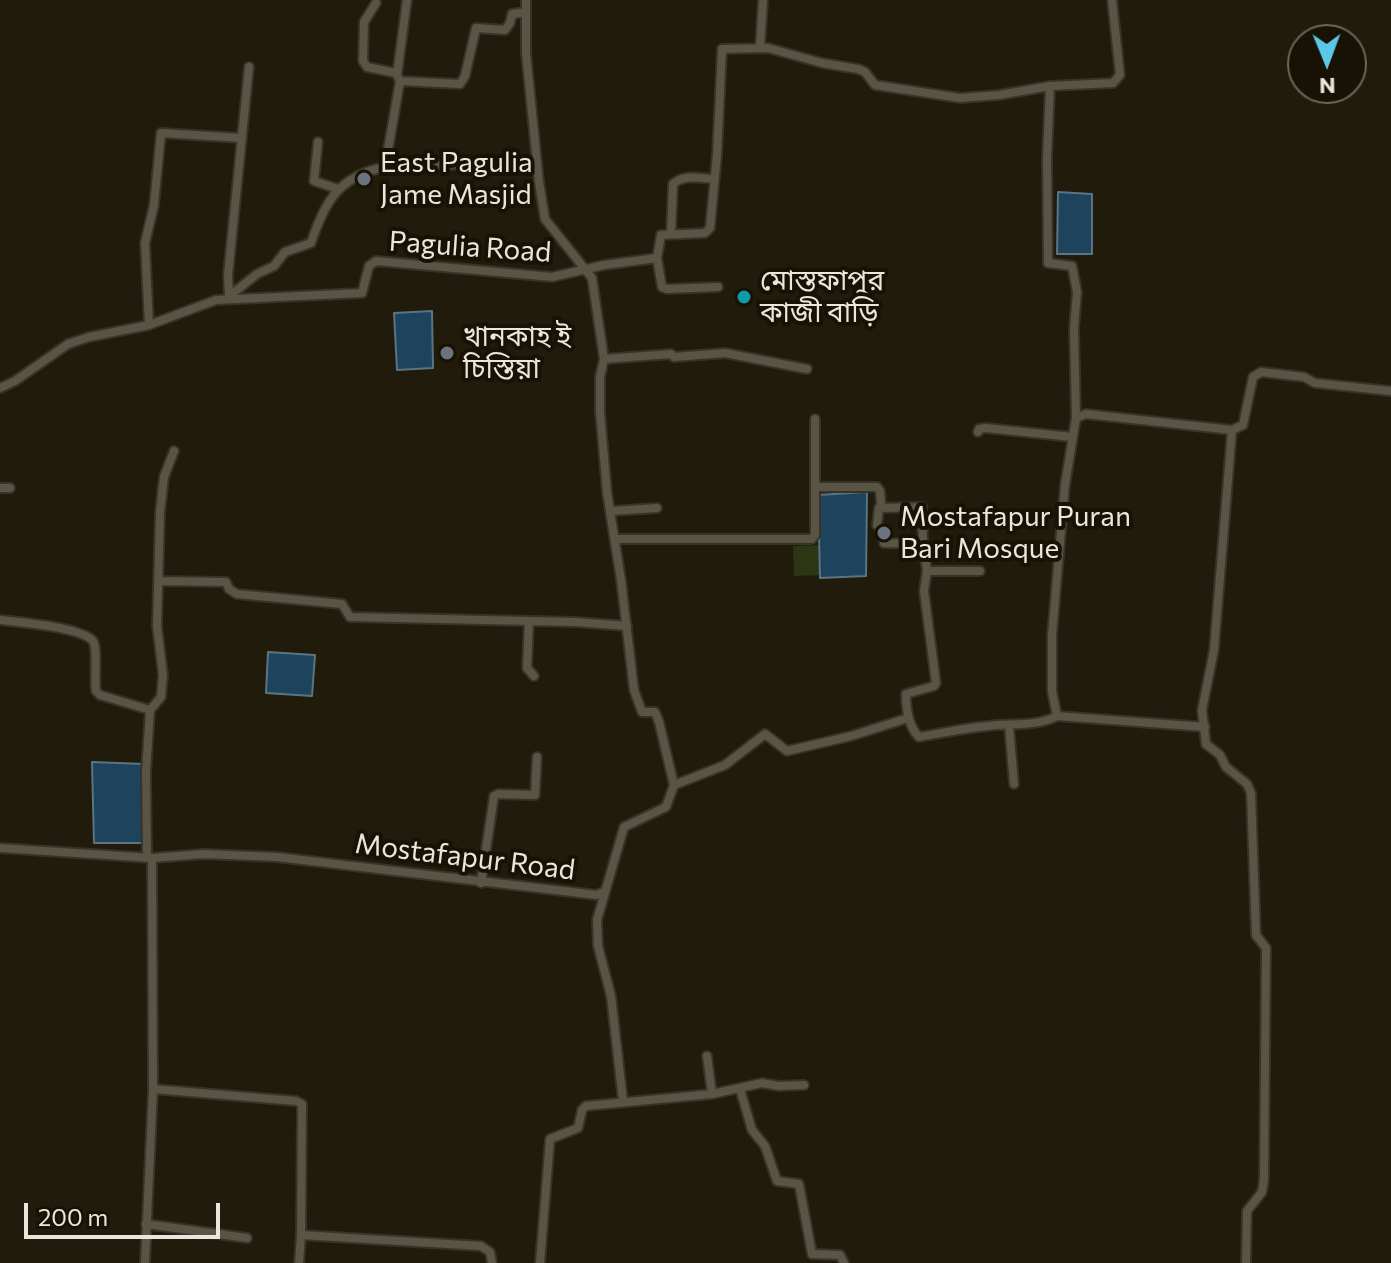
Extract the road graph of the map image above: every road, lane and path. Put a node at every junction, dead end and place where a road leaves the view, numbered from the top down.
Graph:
1 (407, 0) edge
2 (526, 0) edge
3 (763, 0) edge
4 (1112, 0) edge
5 (376, 3) dead end
6 (526, 12) junction
7 (760, 47) junction
8 (249, 67) dead end
9 (399, 78) junction
10 (1050, 86) junction
11 (242, 138) junction
12 (318, 142) dead end
13 (469, 164) dead end
14 (385, 167) junction
15 (714, 179) junction
16 (338, 189) junction
17 (671, 233) junction
18 (657, 258) junction
19 (587, 269) junction
20 (718, 287) dead end
21 (228, 296) junction
22 (149, 325) junction
23 (604, 359) junction
24 (807, 369) dead end
25 (0, 388) edge
26 (1391, 391) edge
27 (1076, 418) junction
28 (815, 419) dead end
29 (1232, 430) junction
30 (978, 432) dead end
31 (1072, 437) junction
32 (174, 451) dead end
33 (815, 487) junction
34 (881, 503) dead end
35 (657, 508) dead end
36 (611, 511) junction
37 (877, 525) dead end
38 (884, 534) dead end
39 (615, 539) junction
40 (923, 544) junction
41 (927, 571) junction
42 (980, 571) dead end
43 (160, 581) junction
44 (0, 620) edge
45 (529, 621) junction
46 (627, 626) junction
47 (534, 676) dead end
48 (150, 710) junction
49 (1057, 716) junction
50 (908, 718) junction
51 (1009, 726) junction
52 (1205, 727) junction
53 (537, 757) dead end
54 (1014, 784) dead end
55 (674, 785) junction
56 (0, 848) edge
57 (150, 858) junction
58 (481, 883) junction
59 (603, 892) junction
60 (707, 1056) dead end
61 (804, 1085) dead end
62 (153, 1089) junction
63 (740, 1089) junction
64 (712, 1094) junction
65 (623, 1101) junction
66 (146, 1224) junction
67 (301, 1235) junction
68 (247, 1238) dead end
69 (145, 1263) edge
70 (299, 1263) edge
71 (492, 1263) edge
72 (540, 1263) edge
73 (844, 1263) edge
74 (1246, 1263) edge

1 - 9 street
2 - 6 street
3 - 7 street
4 - 10 street
5 - 9 street
6 - 9 street
6 - 19 street
7 - 10 street
7 - 15 street
8 - 11 street
9 - 14 street
10 - 27 street
11 - 21 street
11 - 22 street
12 - 16 street
13 - 14 street
14 - 16 street
15 - 17 street
15 - 17 street
16 - 21 street, Pagulia Road
17 - 18 street
18 - 19 street
18 - 20 street
19 - 21 street, Pagulia Road
19 - 23 street
21 - 22 street, Pagulia Road
22 - 25 street, Pagulia Road
23 - 24 street
23 - 36 street
26 - 29 street
27 - 29 street
27 - 31 street
28 - 33 street
29 - 52 street
30 - 31 street
31 - 49 street
32 - 43 street
33 - 34 street
33 - 39 street
35 - 36 street
36 - 39 street
37 - 40 street
38 - 40 street
39 - 46 street
40 - 41 street
41 - 42 street
41 - 50 street
43 - 45 street
43 - 48 street
44 - 48 street
45 - 46 street
45 - 47 street
46 - 55 street
48 - 57 street
49 - 51 street
49 - 52 street
50 - 51 street
50 - 55 street
51 - 54 street
52 - 74 street
53 - 58 street
55 - 59 street, Mostafapur Road
56 - 57 street, Mostafapur Road
57 - 58 street, Mostafapur Road
57 - 62 street
58 - 59 street, Mostafapur Road
59 - 65 street
60 - 64 street
61 - 63 street
62 - 66 street
62 - 67 street
63 - 64 street
63 - 73 street
64 - 65 street
65 - 72 street
66 - 68 street
66 - 69 street
67 - 70 street
67 - 71 street

